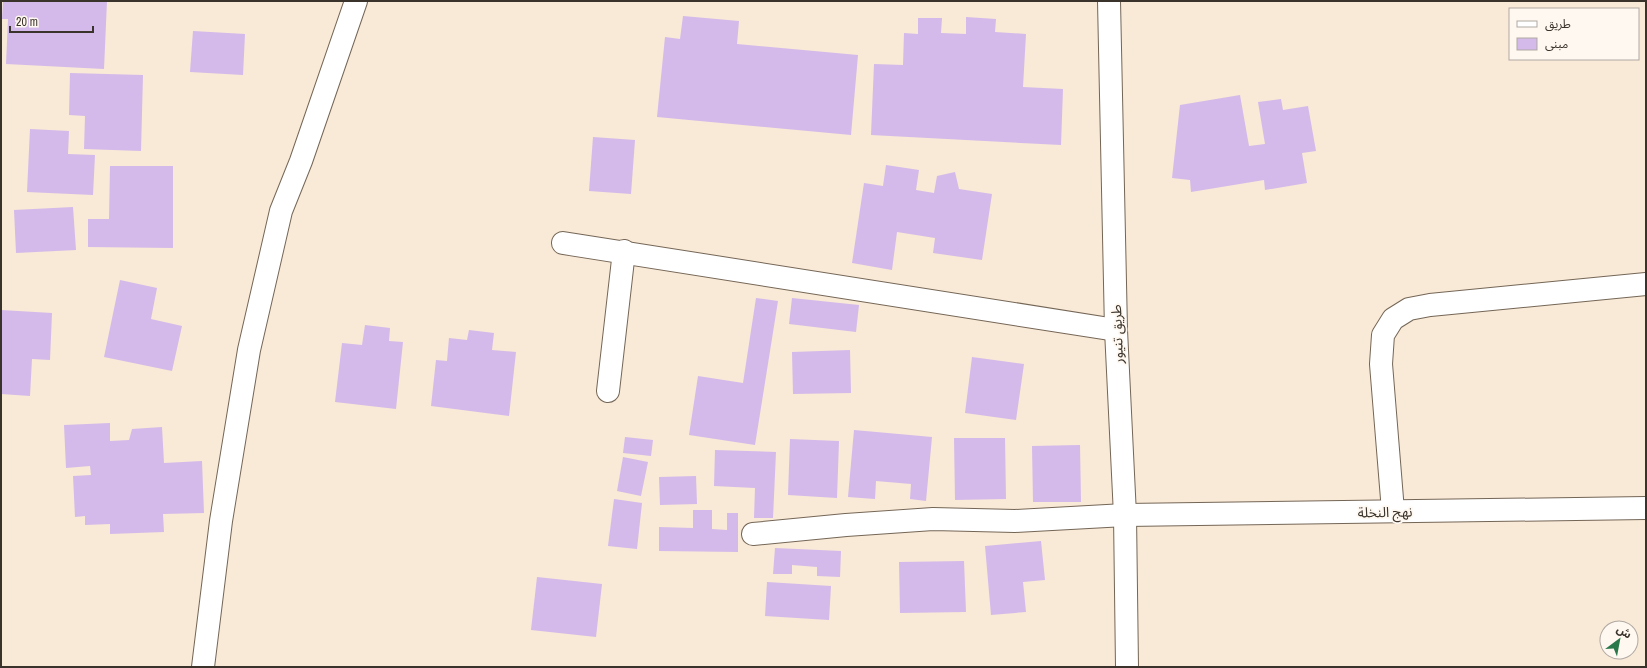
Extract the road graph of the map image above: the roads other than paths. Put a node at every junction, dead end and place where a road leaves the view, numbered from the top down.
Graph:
1 (356, 1) edge
2 (1109, 1) edge
3 (563, 243) dead end
4 (624, 251) junction
5 (1646, 284) edge
6 (1116, 330) junction
7 (608, 391) dead end
8 (1646, 508) edge
9 (1393, 512) junction
10 (1125, 514) junction
11 (753, 534) dead end
12 (203, 667) edge
13 (1127, 667) edge

1 - 12 street
2 - 6 street, طريق تنيور
3 - 4 street
4 - 6 street
4 - 7 street
5 - 9 street
6 - 10 street, طريق تنيور
8 - 9 street, نهج النخلة
9 - 10 street, نهج النخلة
10 - 11 street, نهج النخلة
10 - 13 street, طريق تنيور

